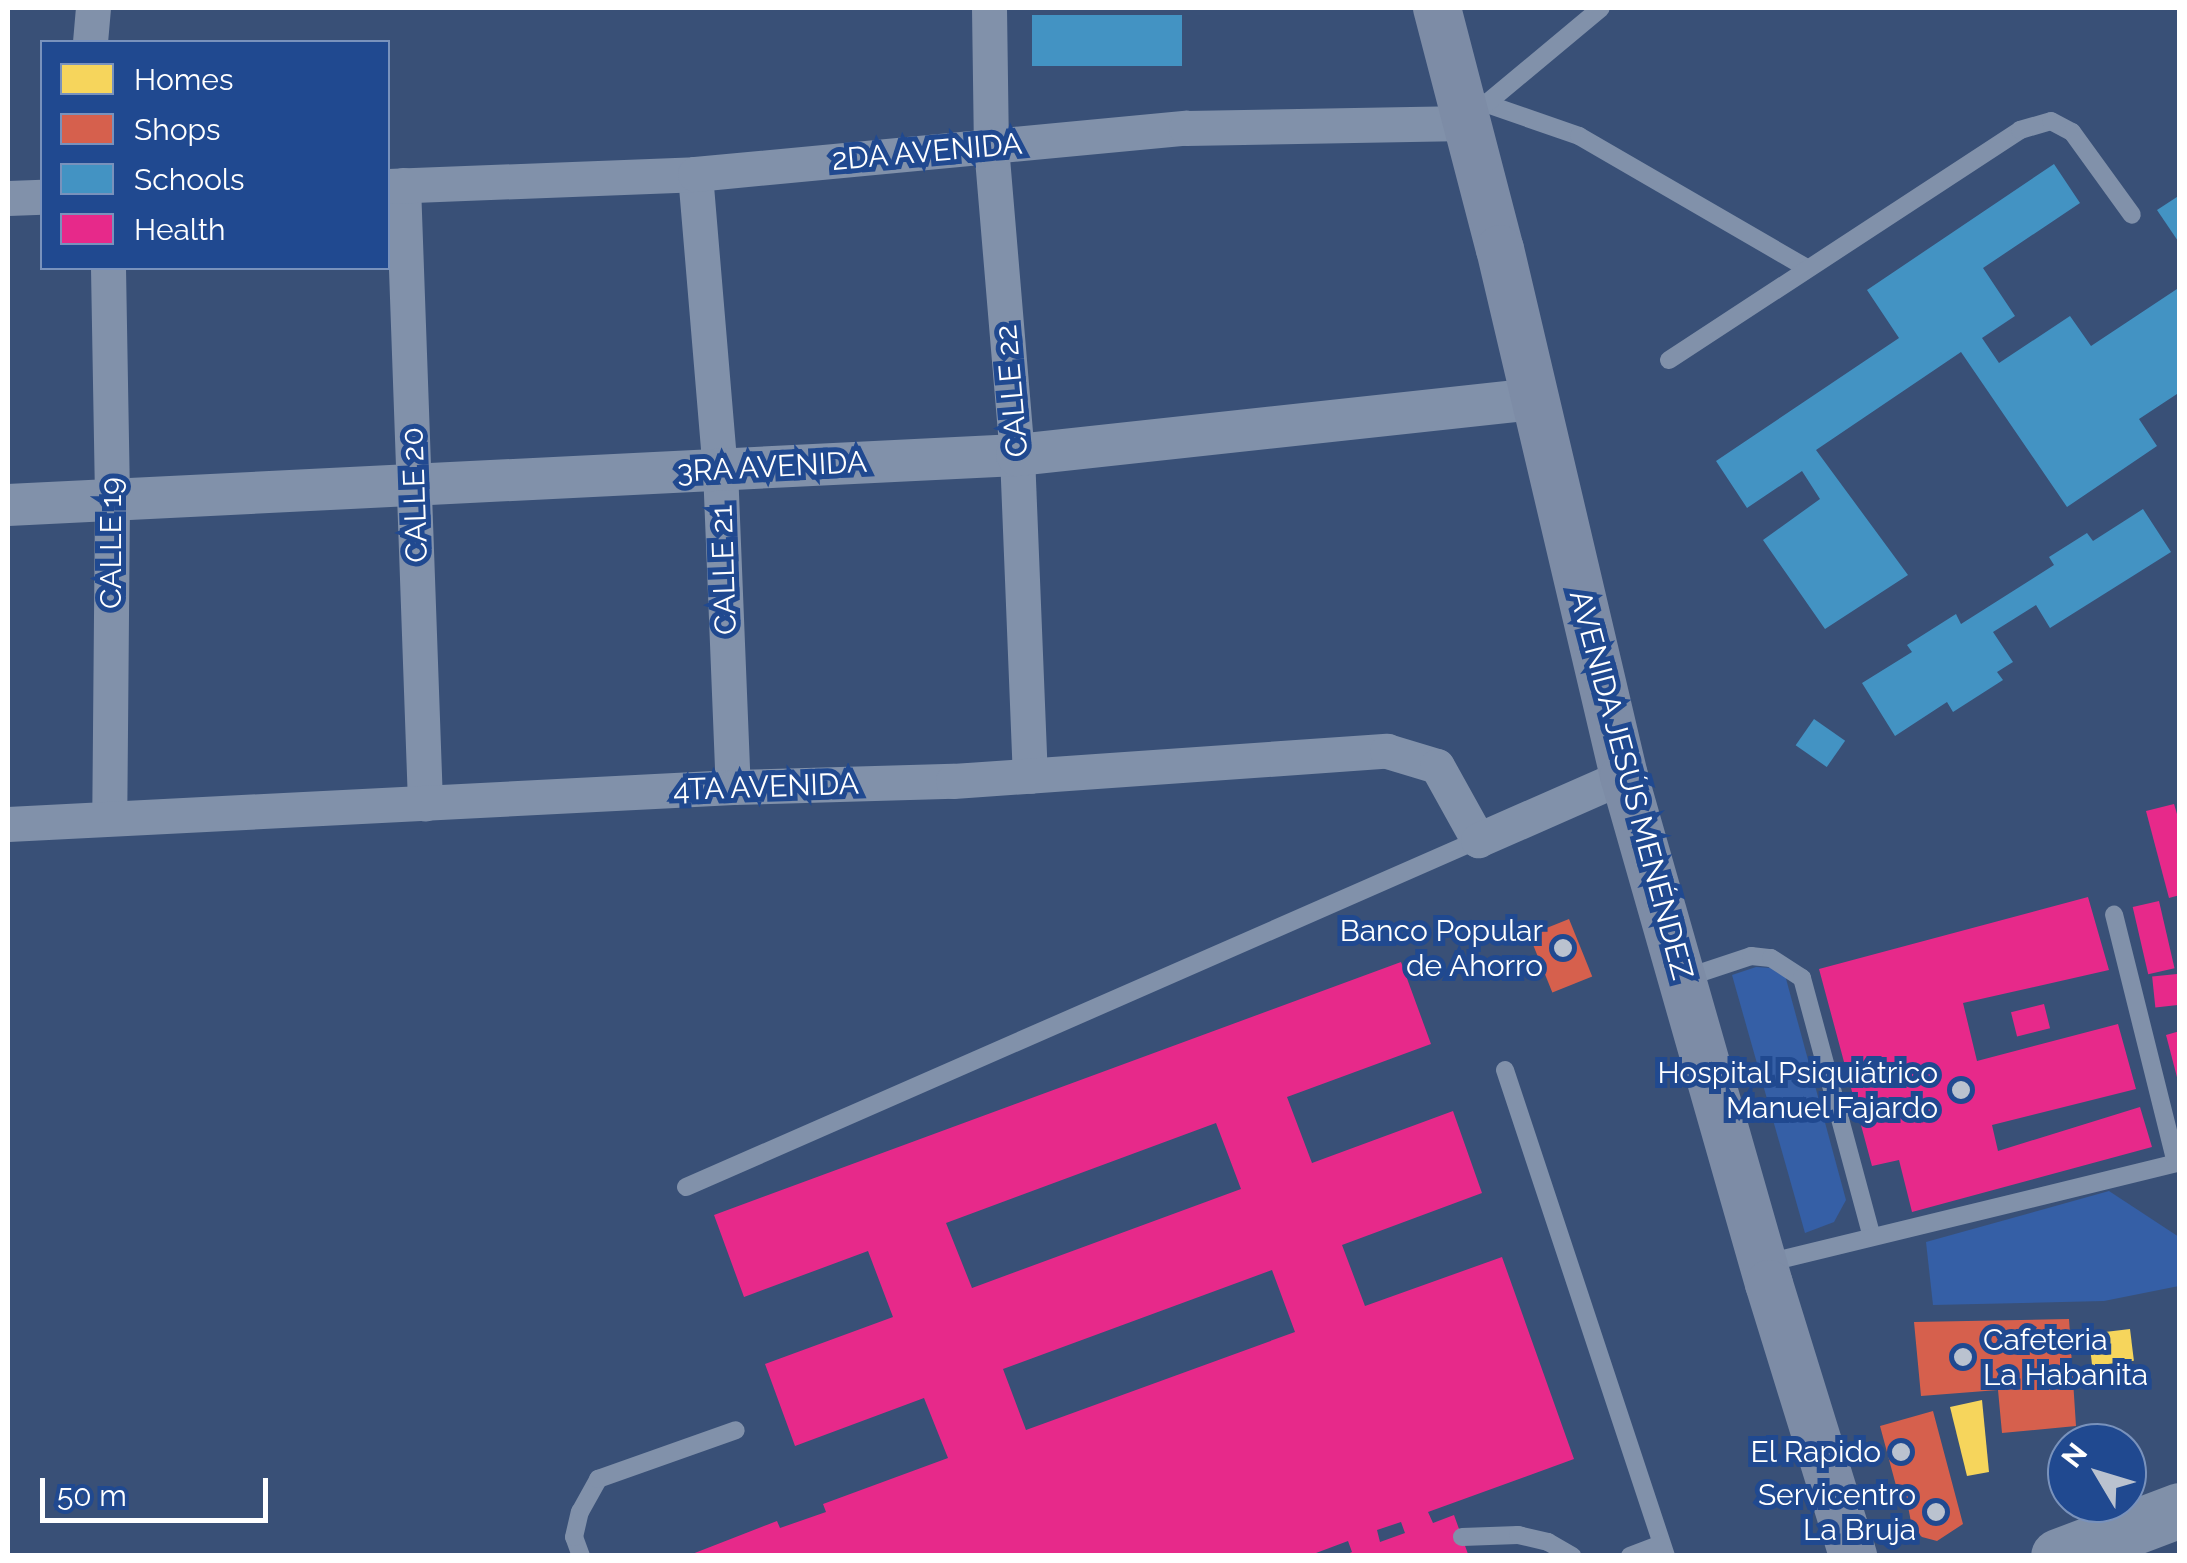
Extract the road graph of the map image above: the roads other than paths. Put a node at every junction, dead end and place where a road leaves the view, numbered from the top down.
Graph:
1 (93, 8) edge
2 (989, 8) edge
3 (1436, 8) edge
4 (1602, 8) edge
5 (90, 40) edge
6 (1471, 107) junction
7 (991, 146) junction
8 (695, 174) junction
9 (395, 186) edge
10 (40, 197) edge
11 (8, 198) edge
12 (2132, 215) dead end
13 (1807, 268) junction
14 (108, 270) edge
15 (1668, 360) dead end
16 (1534, 399) junction
17 (1018, 455) junction
18 (720, 469) junction
19 (415, 485) junction
20 (112, 500) junction
21 (8, 505) edge
22 (1030, 776) junction
23 (1624, 776) junction
24 (732, 787) junction
25 (425, 804) junction
26 (109, 818) junction
27 (8, 824) edge
28 (1478, 840) junction
29 (2114, 915) dead end
30 (1682, 980) junction
31 (1505, 1070) dead end
32 (686, 1187) dead end
33 (1872, 1237) junction
34 (1763, 1264) junction
35 (736, 1430) dead end
36 (2180, 1510) edge
37 (1462, 1537) dead end
38 (1664, 1550) edge
39 (581, 1556) edge
40 (1572, 1556) edge
41 (1630, 1556) edge
42 (1854, 1556) edge
43 (2058, 1556) edge

1 - 5 street
2 - 7 street, CALLE 22
3 - 6 main road, AVENIDA JESÚS MENÉNDEZ
4 - 6 lane
6 - 7 street, 2DA AVENIDA
6 - 13 lane
6 - 16 main road, AVENIDA JESÚS MENÉNDEZ
7 - 8 street, 2DA AVENIDA
7 - 17 street, CALLE 22
8 - 9 street, 2DA AVENIDA
8 - 18 street, CALLE 21
9 - 19 street, CALLE 20
10 - 11 street
12 - 13 lane
13 - 15 lane
14 - 20 street, CALLE 19
16 - 17 street, 3RA AVENIDA
16 - 23 main road, AVENIDA JESÚS MENÉNDEZ
17 - 18 street, 3RA AVENIDA
17 - 22 street, CALLE 22
18 - 19 street, 3RA AVENIDA
18 - 24 street, CALLE 21
19 - 20 street, 3RA AVENIDA
19 - 25 street, CALLE 20
20 - 21 street, 3RA AVENIDA
20 - 26 street, CALLE 19
22 - 24 street, 4TA AVENIDA
22 - 28 street, 4TA AVENIDA
23 - 28 street
23 - 30 main road, AVENIDA JESÚS MENÉNDEZ
24 - 25 street, 4TA AVENIDA
25 - 26 street, 4TA AVENIDA
26 - 27 street, 4TA AVENIDA
28 - 32 lane
29 - 33 lane
30 - 33 lane
30 - 34 main road, AVENIDA JESÚS MENÉNDEZ
31 - 38 lane
33 - 34 lane
34 - 42 main road, AVENIDA JESÚS MENÉNDEZ
35 - 39 lane
36 - 43 main road
37 - 40 lane
38 - 41 lane

